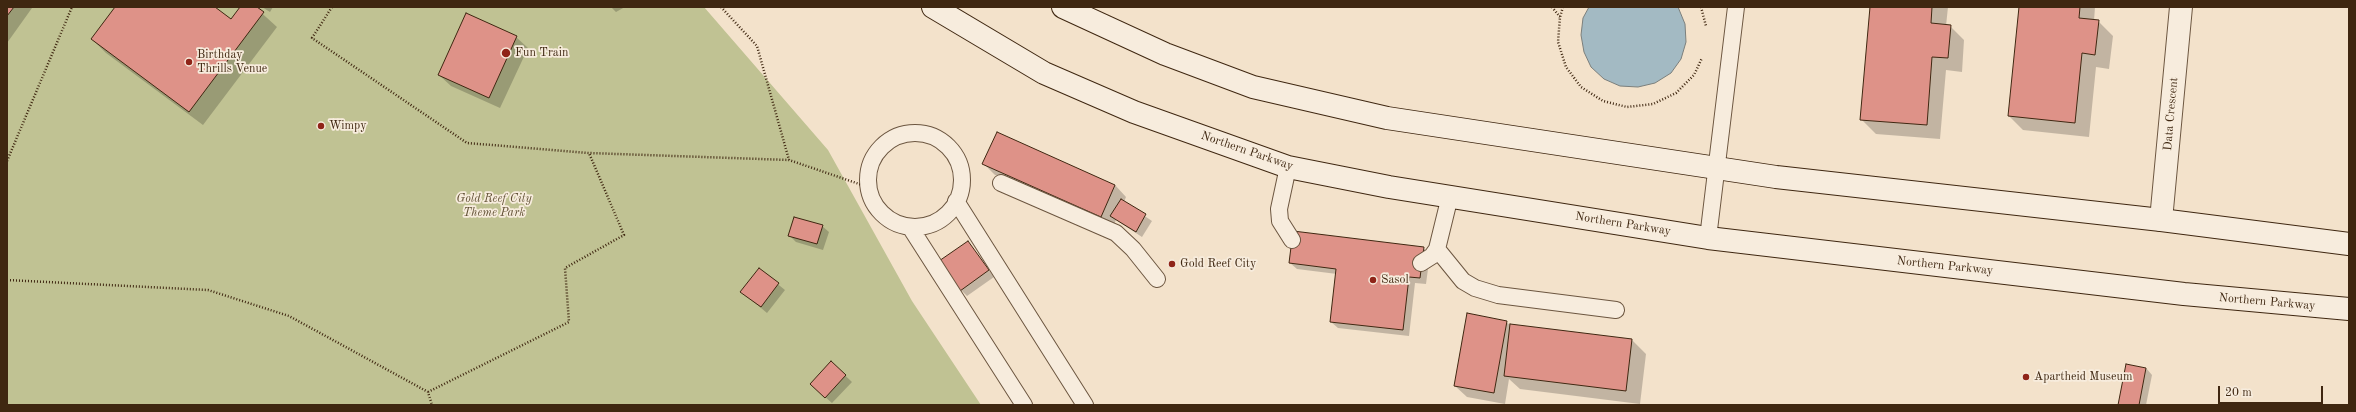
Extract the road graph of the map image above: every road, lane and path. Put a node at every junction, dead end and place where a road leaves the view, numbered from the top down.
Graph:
1 (72, 7) edge
2 (332, 7) edge
3 (721, 7) edge
4 (933, 7) edge
5 (1064, 7) edge
6 (1552, 7) edge
7 (1563, 7) edge
8 (1701, 7) edge
9 (1736, 7) edge
10 (2181, 7) edge
11 (1560, 17) junction
12 (1706, 29) dead end
13 (1704, 52) dead end
14 (589, 153) junction
15 (788, 160) junction
16 (7, 161) edge
17 (1288, 167) junction
18 (1716, 167) junction
19 (1001, 183) dead end
20 (868, 187) junction
21 (1450, 196) junction
22 (956, 201) junction
23 (2161, 220) junction
24 (910, 227) junction
25 (1708, 238) junction
26 (1292, 240) dead end
27 (2349, 244) edge
28 (1437, 249) junction
29 (1422, 263) dead end
30 (1157, 279) dead end
31 (7, 280) edge
32 (2349, 309) edge
33 (1616, 310) dead end
34 (428, 392) junction
35 (432, 405) edge
36 (1024, 405) edge
37 (1085, 405) edge

1 - 16 path
2 - 14 path
3 - 15 path
4 - 17 main road, Northern Parkway
5 - 18 main road
6 - 11 path
7 - 11 path
8 - 12 path
9 - 18 lane
10 - 23 main road, Data Crescent
11 - 13 path
14 - 15 path
14 - 34 path
15 - 20 path
17 - 21 main road, Northern Parkway
17 - 26 lane
18 - 23 main road
18 - 25 lane
19 - 30 lane
20 - 22 lane
20 - 24 lane
21 - 25 main road, Northern Parkway
21 - 28 lane
22 - 24 lane
22 - 37 lane
23 - 27 main road
24 - 36 lane
25 - 32 main road, Northern Parkway
28 - 29 lane
28 - 33 lane
31 - 34 path
34 - 35 path

